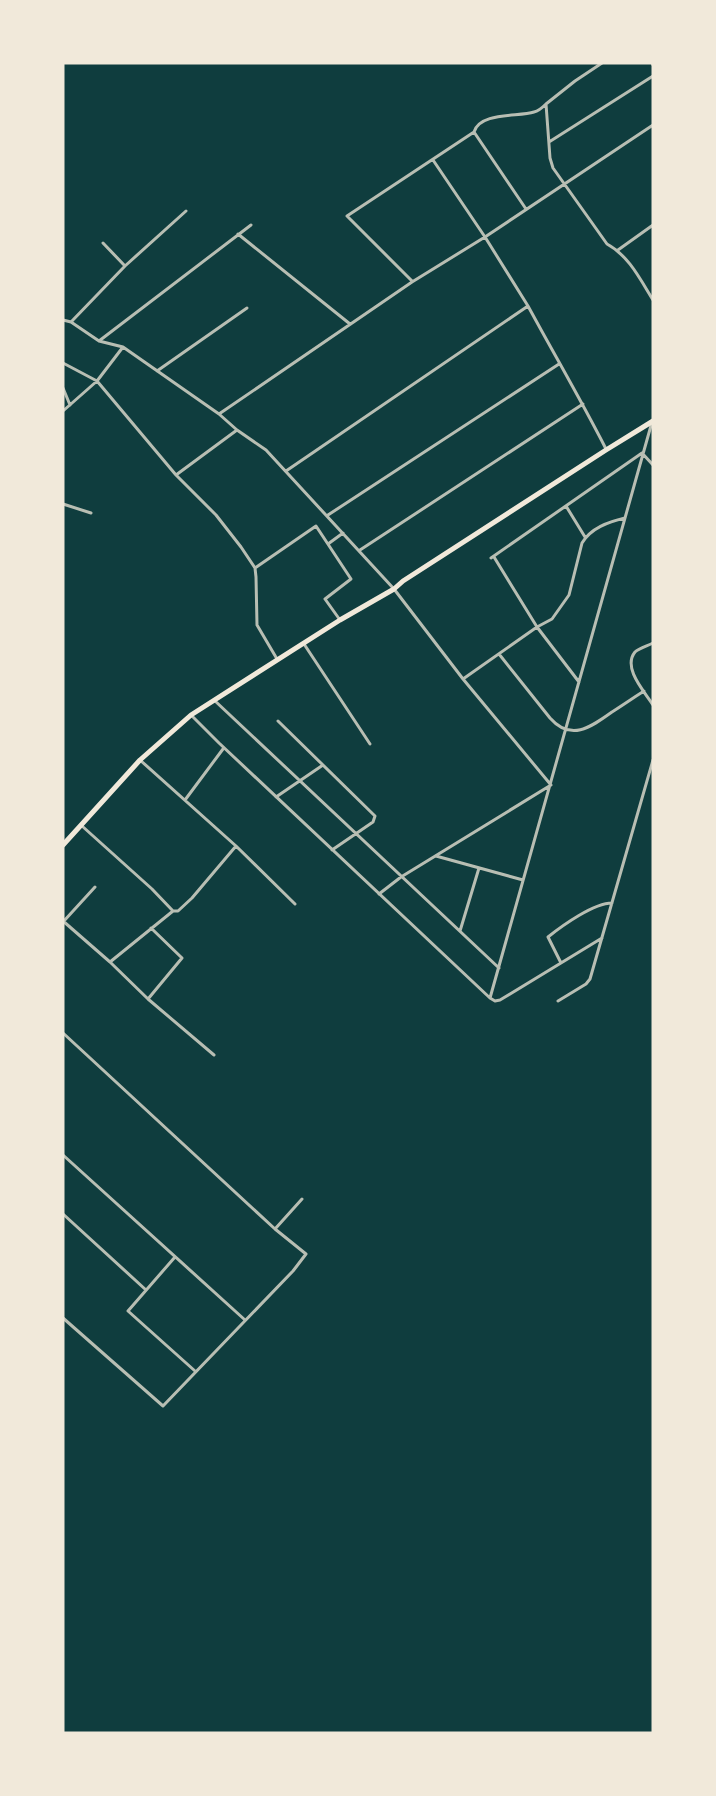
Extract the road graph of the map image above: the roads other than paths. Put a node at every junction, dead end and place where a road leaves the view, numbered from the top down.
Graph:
1 (602, 63) edge
2 (653, 76) edge
3 (546, 104) junction
4 (652, 127) edge
5 (474, 132) junction
6 (549, 142) junction
7 (433, 160) junction
8 (564, 185) junction
9 (526, 209) junction
10 (186, 211) dead end
11 (251, 225) dead end
12 (653, 225) edge
13 (238, 234) junction
14 (485, 237) junction
15 (103, 243) dead end
16 (618, 250) junction
17 (125, 266) junction
18 (412, 282) junction
19 (653, 300) edge
20 (528, 306) junction
21 (247, 308) dead end
22 (63, 320) edge
23 (71, 322) junction
24 (350, 324) junction
25 (99, 341) junction
26 (123, 347) junction
27 (63, 363) edge
28 (559, 364) junction
29 (157, 371) junction
30 (97, 381) junction
31 (63, 388) edge
32 (583, 404) junction
33 (70, 405) junction
34 (63, 411) edge
35 (219, 414) junction
36 (652, 422) edge
37 (237, 430) junction
38 (606, 450) junction
39 (642, 453) junction
40 (653, 465) edge
41 (286, 471) junction
42 (176, 475) junction
43 (63, 504) edge
44 (566, 506) junction
45 (92, 513) dead end
46 (328, 515) junction
47 (625, 518) junction
48 (344, 533) junction
49 (585, 537) junction
50 (327, 544) junction
51 (360, 550) junction
52 (255, 568) junction
53 (394, 589) junction
54 (340, 620) junction
55 (537, 627) junction
56 (303, 643) junction
57 (653, 644) edge
58 (499, 654) junction
59 (277, 659) junction
60 (463, 679) junction
61 (579, 682) junction
62 (644, 691) junction
63 (214, 700) junction
64 (653, 705) edge
65 (191, 715) junction
66 (278, 721) dead end
67 (566, 730) junction
68 (370, 744) dead end
69 (224, 748) junction
70 (140, 760) junction
71 (653, 760) edge
72 (323, 765) junction
73 (300, 780) junction
74 (551, 785) junction
75 (276, 797) junction
76 (185, 800) junction
77 (81, 825) junction
78 (356, 833) junction
79 (63, 845) edge
80 (236, 846) junction
81 (332, 850) junction
82 (436, 856) junction
83 (479, 868) junction
84 (401, 877) junction
85 (523, 880) junction
86 (95, 887) dead end
87 (379, 894) junction
88 (612, 903) junction
89 (295, 904) dead end
90 (172, 911) junction
91 (63, 921) edge
92 (151, 928) junction
93 (460, 932) junction
94 (602, 938) junction
95 (110, 962) junction
96 (561, 963) junction
97 (499, 968) junction
98 (490, 998) junction
99 (148, 999) junction
100 (558, 1001) dead end
101 (63, 1033) edge
102 (214, 1055) dead end
103 (63, 1155) edge
104 (302, 1199) dead end
105 (63, 1214) edge
106 (275, 1229) junction
107 (175, 1257) junction
108 (146, 1290) junction
109 (63, 1318) edge
110 (245, 1320) junction
111 (195, 1371) junction

1 - 3 street
2 - 6 street
3 - 5 street
3 - 6 street
4 - 8 street
5 - 7 street
5 - 9 street
6 - 8 street
7 - 14 street
7 - 18 street
8 - 9 street
8 - 16 street
9 - 14 street
10 - 17 street
11 - 13 street
12 - 16 street
13 - 24 street
13 - 25 street
14 - 18 street
14 - 20 street
15 - 17 street
16 - 19 street
17 - 23 street
18 - 24 street
20 - 28 street
20 - 41 street
21 - 29 street
22 - 23 street
23 - 25 street
24 - 35 street
25 - 26 street
26 - 29 street
26 - 30 street
27 - 30 street
28 - 32 street
28 - 46 street
29 - 35 street
30 - 33 street
30 - 42 street
31 - 33 street
32 - 38 street
32 - 51 street
33 - 34 street
35 - 37 street
36 - 38 main road
36 - 39 street
37 - 41 street
37 - 42 street
38 - 53 main road
39 - 40 street
39 - 44 street
39 - 47 street
41 - 46 street
42 - 52 street
43 - 45 street
44 - 49 street
44 - 55 street
46 - 48 street
47 - 49 street
47 - 61 street
48 - 50 street
48 - 51 street
49 - 55 street
50 - 52 street
50 - 54 street
51 - 53 street
52 - 59 street
53 - 54 main road
53 - 60 street
54 - 56 main road
55 - 58 street
55 - 61 street
56 - 59 main road
56 - 68 street
57 - 62 street
58 - 60 street
58 - 67 street
59 - 63 main road
60 - 74 street
61 - 67 street
62 - 64 street
62 - 67 street
63 - 65 main road
63 - 73 street
65 - 69 street
65 - 70 main road
66 - 72 street
67 - 74 street
69 - 75 street
69 - 76 street
70 - 76 street
70 - 77 main road
71 - 88 street
72 - 73 street
72 - 78 street
73 - 75 street
73 - 78 street
74 - 82 street
74 - 85 street
75 - 81 street
76 - 80 street
77 - 79 main road
77 - 90 street
78 - 81 street
78 - 84 street
80 - 89 street
80 - 90 street
81 - 87 street
82 - 83 street
82 - 84 street
83 - 85 street
83 - 93 street
84 - 87 street
84 - 93 street
85 - 97 street
86 - 91 street
87 - 98 street
88 - 94 street
88 - 96 street
90 - 92 street
91 - 95 street
92 - 95 street
92 - 99 street
93 - 97 street
94 - 96 street
94 - 100 street
95 - 99 street
96 - 98 street
97 - 98 street
99 - 102 street
101 - 106 street
103 - 107 street
104 - 106 street
105 - 108 street
106 - 110 street
107 - 108 street
107 - 110 street
108 - 111 street
109 - 111 street
110 - 111 street

